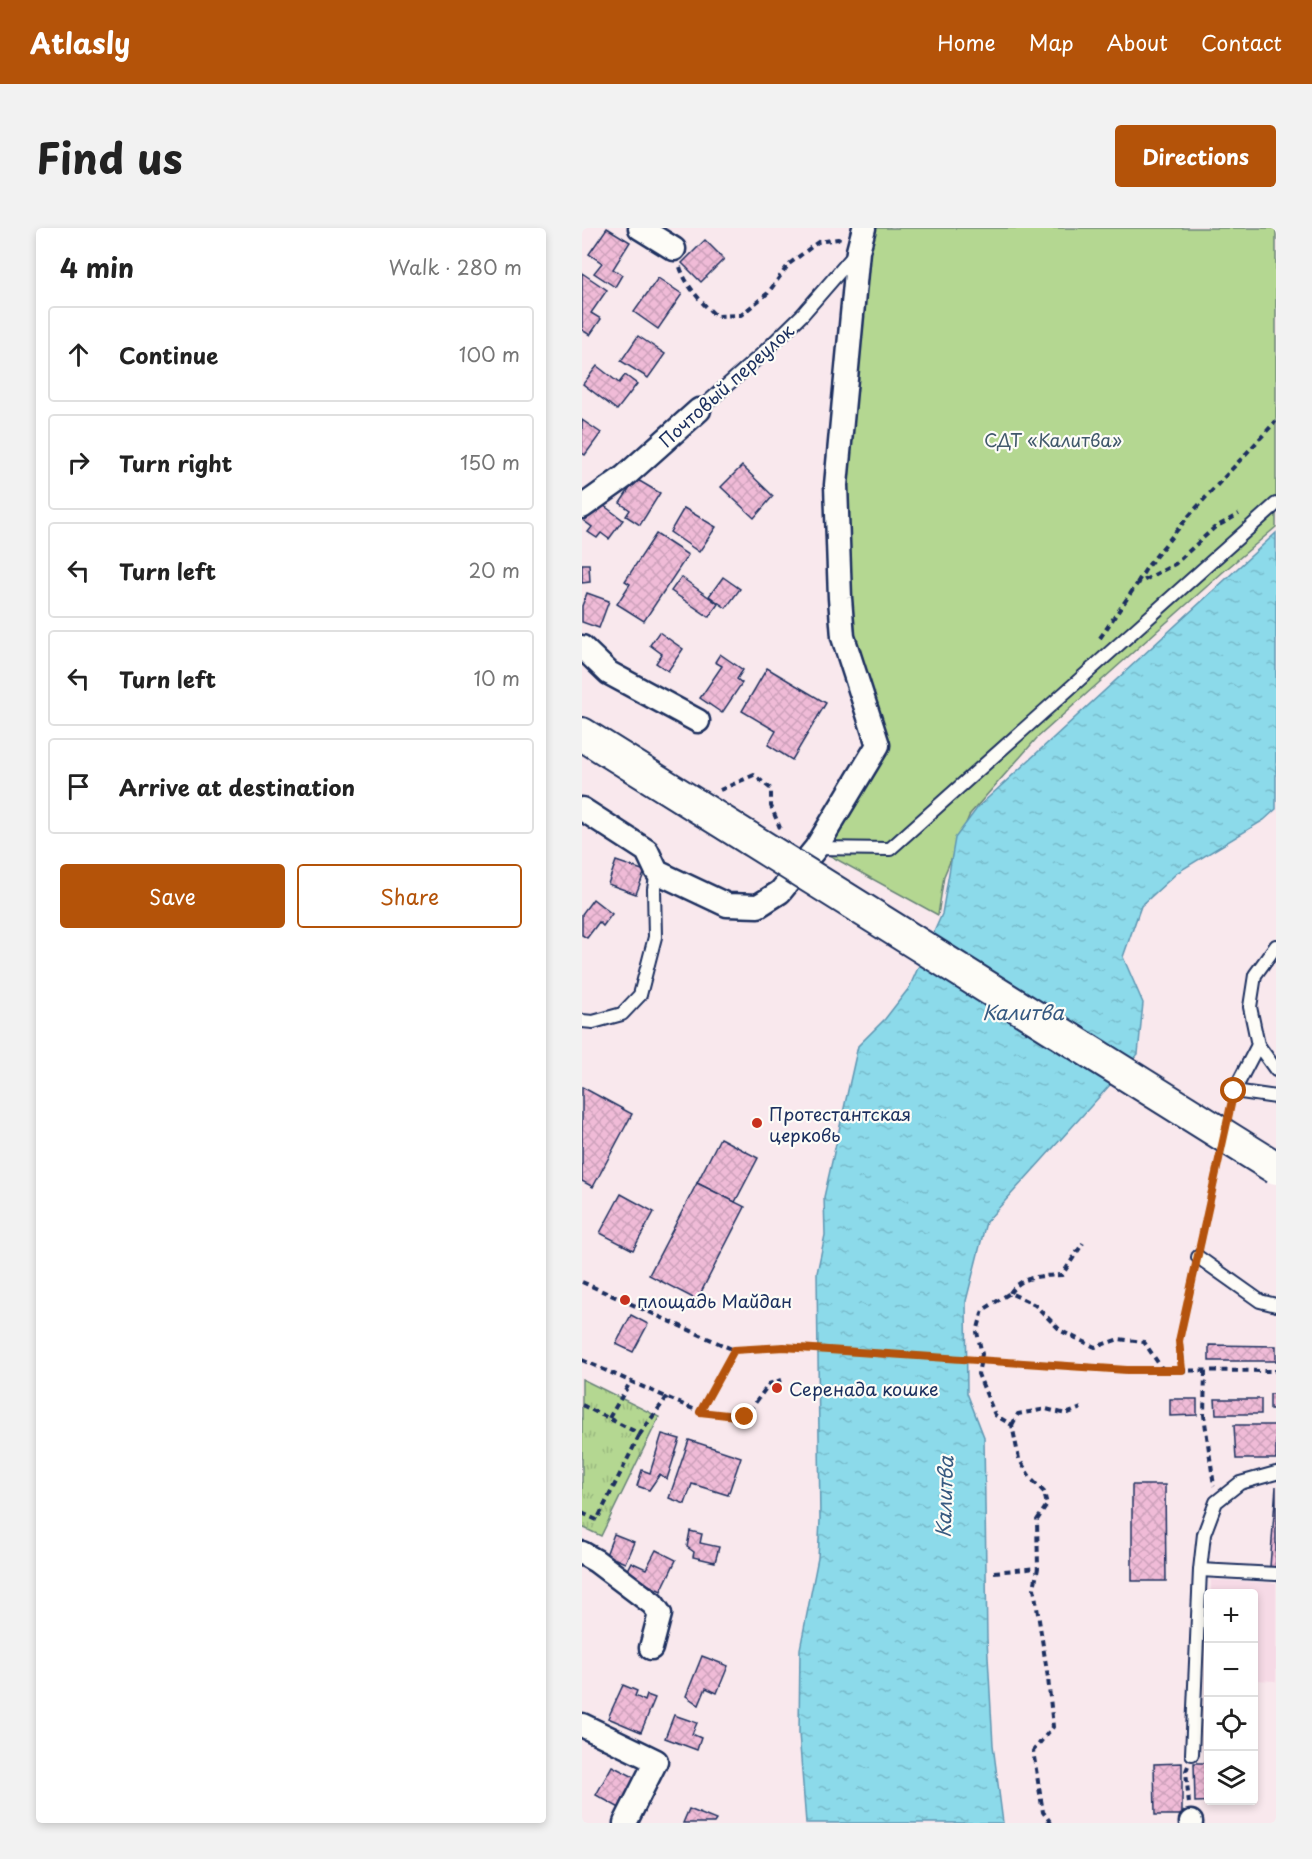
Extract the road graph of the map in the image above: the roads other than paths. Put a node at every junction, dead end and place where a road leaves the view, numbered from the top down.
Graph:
1 (640, 228) edge
2 (862, 234) edge
3 (674, 249) road end
4 (699, 410) joint
5 (1276, 504) edge
6 (582, 507) edge
7 (582, 647) edge
8 (698, 721) dead end
9 (582, 734) edge
10 (582, 809) edge
11 (816, 848) junction
12 (657, 872) junction
13 (1276, 946) edge
14 (582, 1021) edge
15 (1258, 1045) junction
16 (1276, 1070) edge
17 (1276, 1097) edge
18 (1276, 1168) edge
19 (1198, 1257) road end
20 (1276, 1305) edge
21 (1276, 1473) edge
22 (582, 1552) edge
23 (1200, 1570) junction
24 (1276, 1574) edge
25 (651, 1648) dead end
26 (582, 1725) edge
27 (1192, 1754) road end
28 (625, 1823) edge

1 - 3 street
2 - 4 lane, Почтовый переулок
2 - 11 street
4 - 6 street, Почтовый переулок
5 - 11 lane
7 - 8 street
9 - 18 main road, bridge
10 - 12 street
11 - 12 street
12 - 14 lane
13 - 15 lane
15 - 16 lane
15 - 17 lane
19 - 20 lane
21 - 23 lane
22 - 25 street
23 - 24 lane
23 - 27 lane
26 - 28 street

